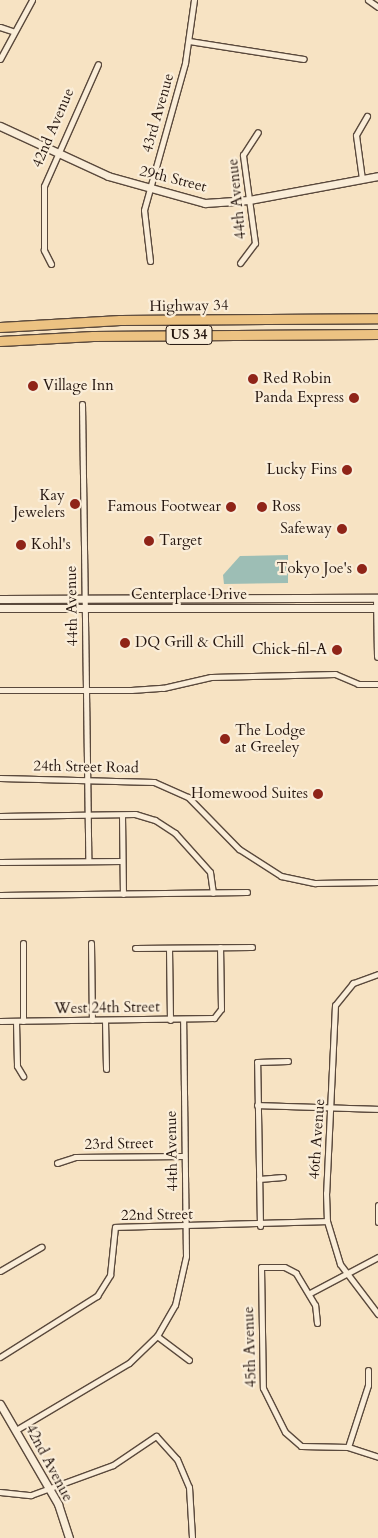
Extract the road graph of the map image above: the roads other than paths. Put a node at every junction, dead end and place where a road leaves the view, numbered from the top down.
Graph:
1 (32, 0) edge
2 (194, 0) edge
3 (368, 0) edge
4 (378, 7) edge
5 (0, 27) edge
6 (12, 31) junction
7 (189, 41) junction
8 (0, 59) edge
9 (304, 59) dead end
10 (98, 64) dead end
11 (367, 116) dead end
12 (0, 126) edge
13 (258, 132) dead end
14 (56, 152) junction
15 (378, 176) edge
16 (362, 179) junction
17 (150, 188) junction
18 (249, 200) junction
19 (150, 262) dead end
20 (240, 263) dead end
21 (50, 264) dead end
22 (378, 318) edge
23 (0, 327) edge
24 (378, 334) edge
25 (0, 342) edge
26 (82, 404) dead end
27 (378, 598) edge
28 (0, 599) edge
29 (84, 599) junction
30 (0, 608) edge
31 (84, 608) junction
32 (378, 608) edge
33 (378, 656) edge
34 (378, 684) edge
35 (0, 690) edge
36 (85, 690) junction
37 (0, 778) edge
38 (87, 778) junction
39 (87, 815) junction
40 (122, 815) junction
41 (0, 816) edge
42 (88, 861) junction
43 (122, 861) junction
44 (0, 862) edge
45 (378, 882) edge
46 (247, 892) dead end
47 (213, 893) junction
48 (123, 894) junction
49 (0, 895) edge
50 (23, 943) dead end
51 (91, 943) dead end
52 (220, 947) junction
53 (252, 947) dead end
54 (135, 948) dead end
55 (169, 948) junction
56 (378, 974) edge
57 (183, 1019) junction
58 (92, 1020) junction
59 (105, 1020) junction
60 (170, 1020) junction
61 (0, 1021) edge
62 (16, 1021) junction
63 (24, 1021) junction
64 (288, 1061) dead end
65 (106, 1069) dead end
66 (23, 1076) dead end
67 (257, 1105) junction
68 (333, 1106) junction
69 (378, 1109) edge
70 (184, 1156) junction
71 (57, 1164) dead end
72 (283, 1177) dead end
73 (259, 1179) junction
74 (378, 1205) edge
75 (327, 1221) junction
76 (378, 1222) edge
77 (260, 1226) junction
78 (186, 1227) junction
79 (41, 1247) dead end
80 (378, 1257) edge
81 (0, 1271) edge
82 (345, 1274) junction
83 (310, 1293) junction
84 (378, 1314) edge
85 (317, 1323) dead end
86 (157, 1336) junction
87 (0, 1357) edge
88 (190, 1360) dead end
89 (368, 1370) dead end
90 (0, 1404) edge
91 (16, 1430) junction
92 (348, 1446) junction
93 (378, 1457) edge
94 (48, 1487) junction
95 (0, 1492) edge
96 (69, 1538) edge
97 (192, 1538) edge

1 - 6 street
2 - 7 street, 43rd Avenue
3 - 4 street
5 - 6 street
6 - 8 street
7 - 9 street
7 - 17 street, 43rd Avenue
10 - 14 street, 42nd Avenue
11 - 16 street
12 - 14 street, 29th Street
13 - 18 street, 44th Avenue
14 - 17 street, 29th Street
14 - 21 street, 42nd Avenue
15 - 16 street, 29th Street
16 - 18 street, 29th Street
17 - 18 street, 29th Street
17 - 19 street, 43rd Avenue
18 - 20 street, 44th Avenue
22 - 23 highway, Highway 34 / US 34
24 - 25 highway, Highway 34 / US 34
26 - 29 street, 44th Avenue
27 - 29 street, Centerplace Drive
27 - 32 street
28 - 29 street, Centerplace Drive
29 - 31 street, 44th Avenue
30 - 31 street, Centerplace Drive
31 - 32 street, Centerplace Drive
31 - 36 street, 44th Avenue
32 - 33 street
34 - 36 street
35 - 36 street
36 - 38 street, 44th Avenue
37 - 38 street, 24th Street Road
38 - 39 street, 44th Avenue
38 - 45 street, 24th Street Road
39 - 40 street
39 - 41 street
39 - 42 street, 44th Avenue
40 - 43 street
40 - 47 street
42 - 43 street
42 - 44 street
43 - 48 street
46 - 47 street
47 - 48 street
48 - 49 street
50 - 63 street
51 - 58 street
52 - 53 street
52 - 55 street
52 - 57 street, West 24th Street
54 - 55 street
55 - 60 street
56 - 68 street, 46th Avenue
57 - 60 street, West 24th Street
57 - 70 street, 44th Avenue
58 - 59 street, West 24th Street
58 - 63 street, West 24th Street
59 - 60 street, West 24th Street
59 - 65 street
61 - 62 street, West 24th Street
62 - 63 street, West 24th Street
62 - 66 street
64 - 67 street
67 - 68 street
67 - 73 street
68 - 69 street
68 - 75 street, 46th Avenue
70 - 71 street, 23rd Street
70 - 78 street, 44th Avenue
72 - 73 street
73 - 77 street
74 - 76 street
75 - 77 street, 22nd Street
75 - 82 street, 46th Avenue
77 - 78 street, 22nd Street
78 - 86 street, 44th Avenue
78 - 87 street, 22nd Street
79 - 81 street
80 - 82 street
82 - 83 street
82 - 84 street, 46th Avenue
83 - 85 street
83 - 92 street, 45th Avenue
86 - 88 street
86 - 91 street, 44th Avenue
89 - 92 street
90 - 91 street, 42nd Avenue
91 - 94 street, 42nd Avenue
92 - 93 street
94 - 95 street
94 - 96 street, 42nd Avenue
94 - 97 street

